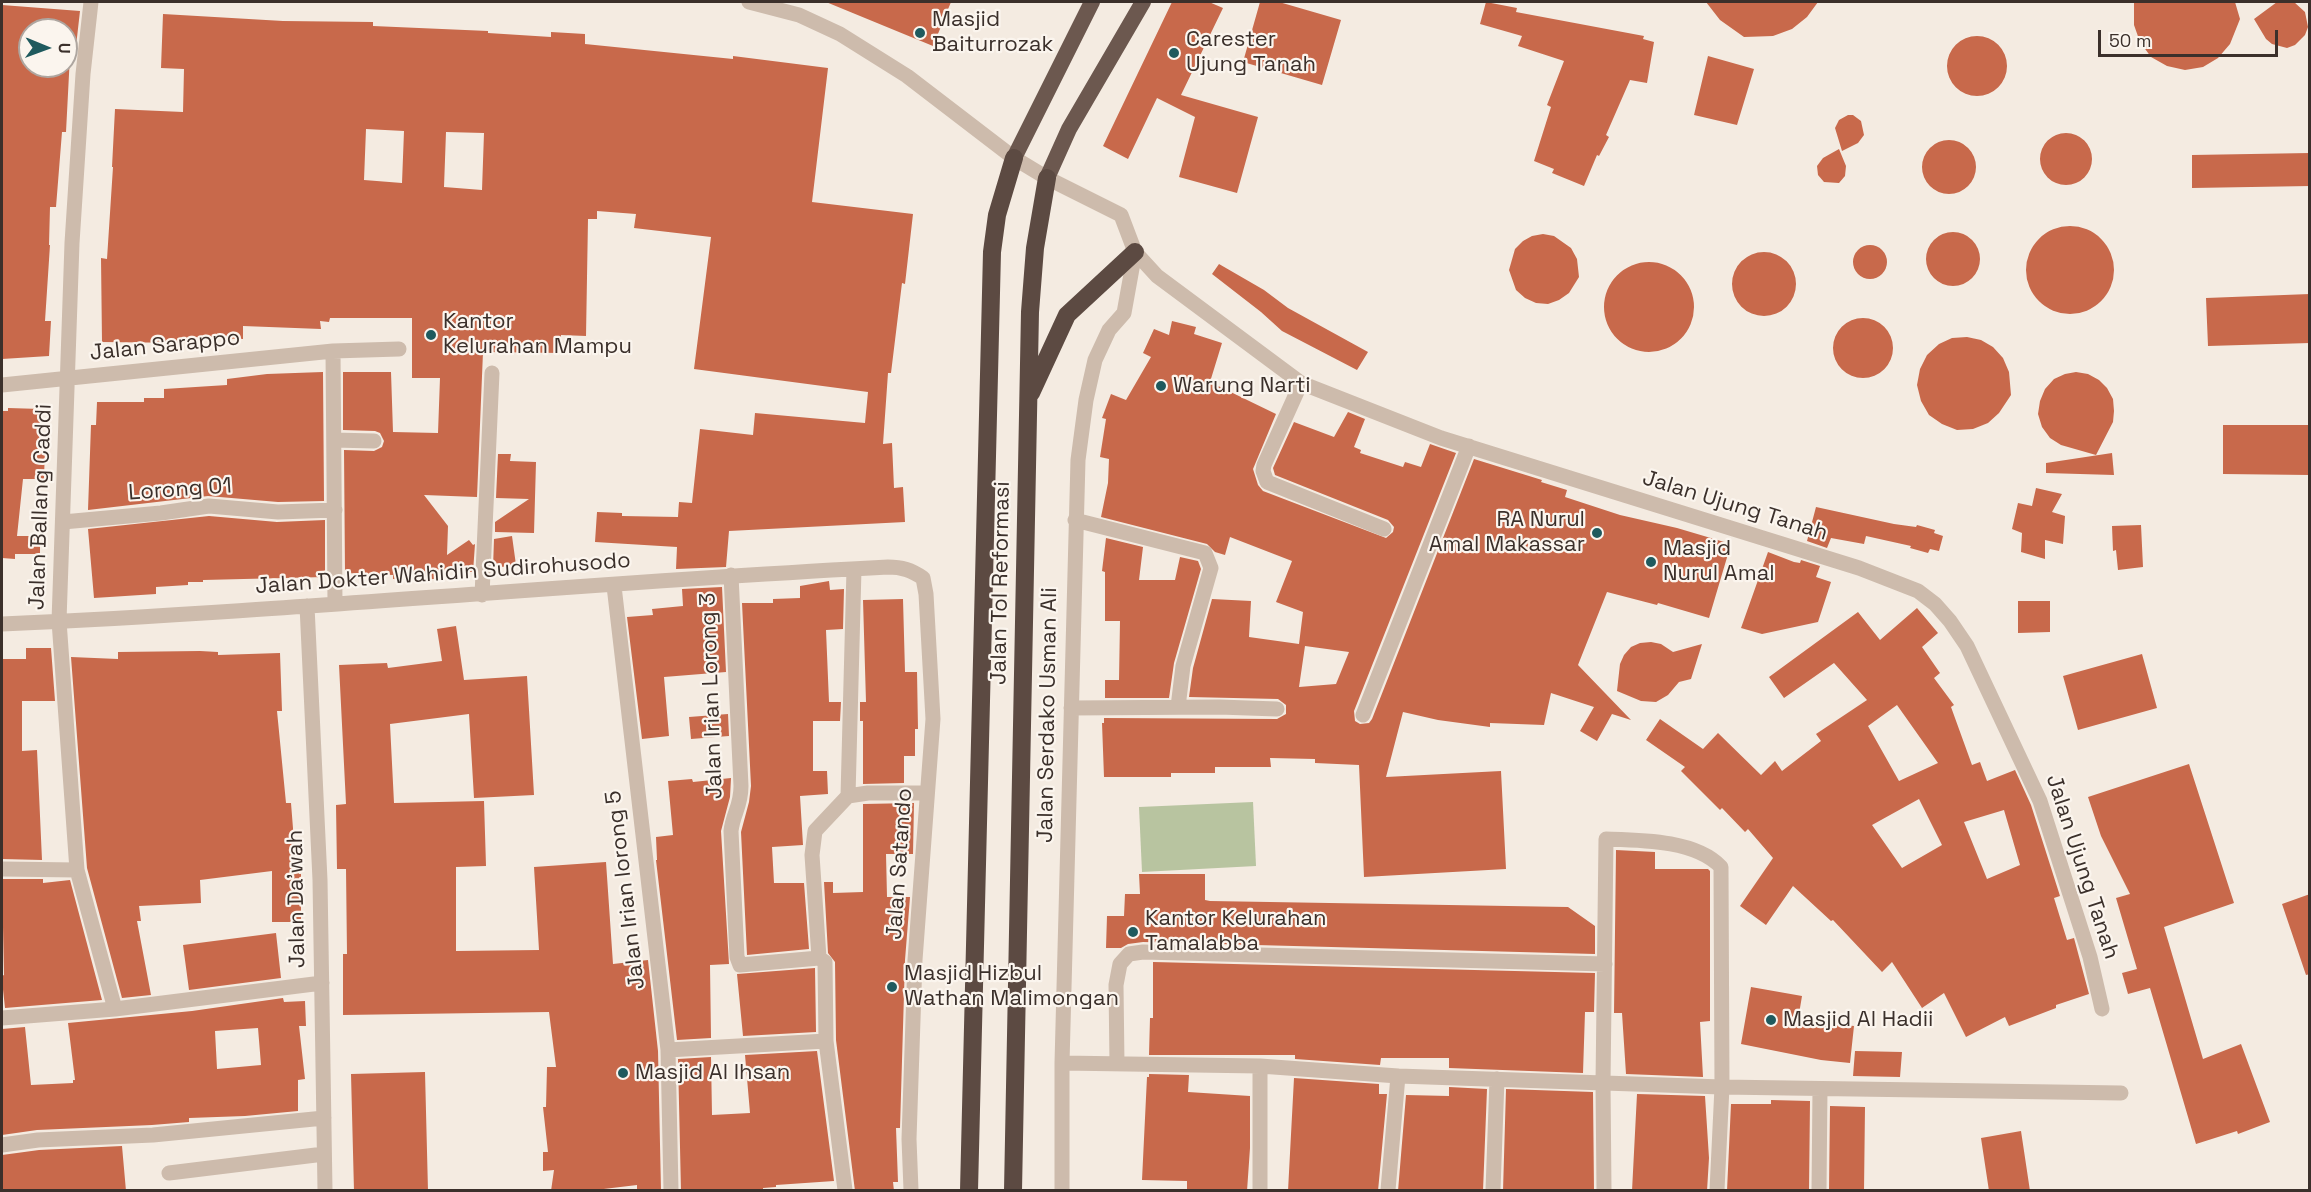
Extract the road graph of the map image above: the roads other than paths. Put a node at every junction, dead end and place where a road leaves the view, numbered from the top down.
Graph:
1 (91, 2) edge
2 (749, 2) edge
3 (1092, 2) edge
4 (1143, 2) edge
5 (1014, 158) junction
6 (1047, 178) junction
7 (1135, 252) junction
8 (399, 349) dead end
9 (333, 351) junction
10 (492, 373) dead end
11 (67, 379) junction
12 (1301, 383) junction
13 (2, 385) edge
14 (1028, 399) junction
15 (334, 440) junction
16 (374, 441) dead end
17 (1469, 446) junction
18 (335, 510) junction
19 (1075, 520) junction
20 (63, 522) junction
21 (1384, 529) dead end
22 (888, 567) joint
23 (854, 569) junction
24 (731, 575) junction
25 (614, 586) junction
26 (482, 595) junction
27 (335, 604) junction
28 (307, 606) junction
29 (59, 621) junction
30 (2, 624) edge
31 (1178, 707) junction
32 (1071, 708) junction
33 (1277, 709) dead end
34 (1363, 715) dead end
35 (927, 793) junction
36 (848, 796) junction
37 (2, 869) edge
38 (77, 870) junction
39 (819, 958) junction
40 (1605, 964) junction
41 (322, 983) junction
42 (115, 1009) junction
43 (2102, 1009) dead end
44 (2, 1018) edge
45 (826, 1041) junction
46 (668, 1050) junction
47 (1062, 1063) junction
48 (1117, 1064) junction
49 (1260, 1066) junction
50 (1398, 1076) junction
51 (1497, 1079) junction
52 (1603, 1083) junction
53 (1722, 1087) junction
54 (1820, 1089) junction
55 (2121, 1094) dead end
56 (324, 1118) junction
57 (2, 1145) edge
58 (324, 1155) junction
59 (169, 1173) dead end
60 (325, 1191) edge
61 (671, 1191) edge
62 (845, 1191) edge
63 (911, 1191) edge
64 (969, 1191) edge
65 (1013, 1191) edge
66 (1062, 1191) edge
67 (1260, 1191) edge
68 (1388, 1191) edge
69 (1493, 1191) edge
70 (1604, 1191) edge
71 (1717, 1191) edge
72 (1819, 1191) edge

1 - 11 street, Jalan Ballang Caddi
2 - 5 street
3 - 5 highway, Jalan Tol Reformasi
4 - 6 highway, Jalan Tol Reformasi
5 - 6 street
5 - 64 highway, Jalan Tol Reformasi
6 - 7 street
6 - 14 highway, Jalan Tol Reformasi
7 - 12 street, Jalan Ujung Tanah
7 - 14 highway
7 - 19 street, Jalan Serdako Usman Ali
8 - 9 street, Jalan Sarappo
9 - 11 street, Jalan Sarappo
9 - 15 street
10 - 26 street
11 - 13 street, Jalan Sarappo
11 - 20 street, Jalan Ballang Caddi
12 - 17 street, Jalan Ujung Tanah
12 - 21 street
14 - 65 highway, Jalan Tol Reformasi
15 - 16 street
15 - 18 street
17 - 34 street
17 - 43 street, Jalan Ujung Tanah
18 - 20 street, Lorong 01
18 - 27 street
19 - 31 street
19 - 32 street, Jalan Serdako Usman Ali
20 - 29 street, Jalan Ballang Caddi
22 - 23 street, Jalan Dokter Wahidin Sudirohusodo
22 - 35 street, Jalan Satando
23 - 24 street, Jalan Dokter Wahidin Sudirohusodo
23 - 36 street
24 - 25 street, Jalan Dokter Wahidin Sudirohusodo
24 - 39 street, Jalan Irian Lorong 3
25 - 26 street, Jalan Dokter Wahidin Sudirohusodo
25 - 46 street, Jalan Irian lorong 5
26 - 27 street, Jalan Dokter Wahidin Sudirohusodo
27 - 28 street, Jalan Dokter Wahidin Sudirohusodo
28 - 29 street, Jalan Dokter Wahidin Sudirohusodo
28 - 41 street, Jalan Da'wah
29 - 30 street, Jalan Dokter Wahidin Sudirohusodo
29 - 38 street, Jalan Ballang Caddi
31 - 32 street
31 - 33 street
32 - 47 street, Jalan Serdako Usman Ali
35 - 36 street
35 - 63 street, Jalan Satando
36 - 39 street
37 - 38 street
38 - 42 street, Jalan Ballang Caddi
39 - 45 street
40 - 48 street
40 - 52 street
40 - 53 street
41 - 42 street
41 - 56 street, Jalan Da'wah
42 - 44 street
45 - 46 street
45 - 62 street
46 - 61 street, Jalan Irian lorong 5
47 - 48 street
47 - 66 street, Jalan Serdako Usman Ali
48 - 49 street
49 - 50 street
49 - 67 street
50 - 51 street
50 - 68 street
51 - 52 street
51 - 69 street
52 - 53 street
52 - 70 street
53 - 54 street
53 - 71 street
54 - 55 street
54 - 72 street
56 - 57 street
56 - 58 street, Jalan Da'wah
58 - 59 street
58 - 60 street, Jalan Da'wah

